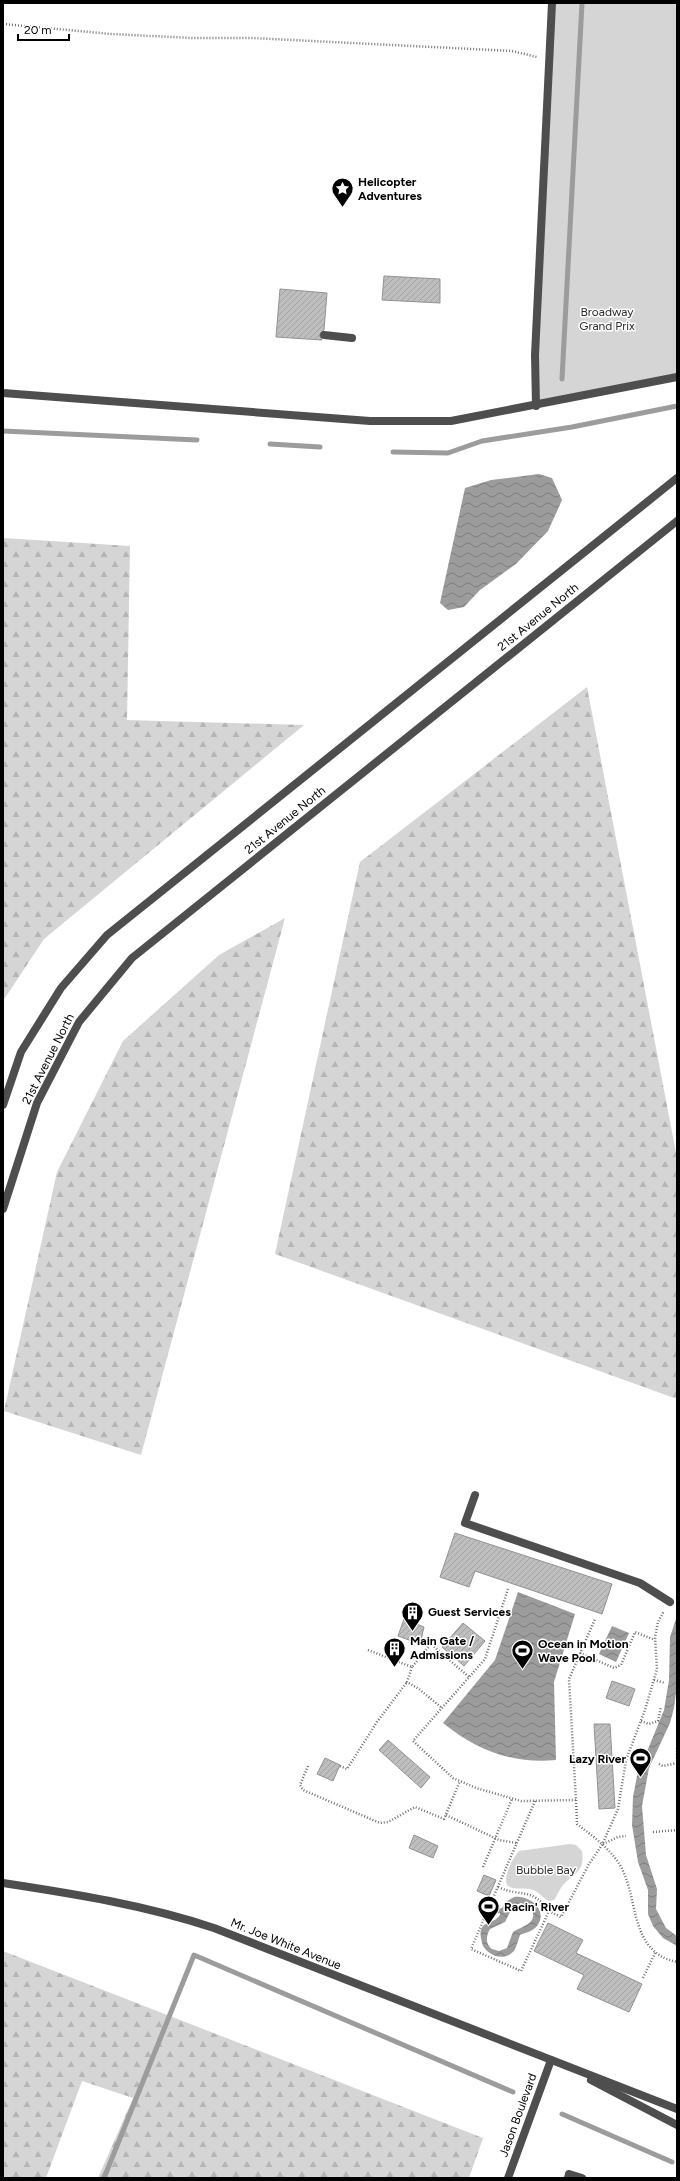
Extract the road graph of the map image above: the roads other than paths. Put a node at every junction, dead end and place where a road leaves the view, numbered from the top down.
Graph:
1 (552, 3) edge
2 (324, 335) dead end
3 (352, 338) dead end
4 (677, 377) edge
5 (3, 392) edge
6 (536, 406) junction
7 (677, 478) edge
8 (677, 521) edge
9 (3, 1105) edge
10 (3, 1210) edge
11 (475, 1495) dead end
12 (670, 1602) road end
13 (3, 1883) edge
14 (551, 2060) junction
15 (677, 2109) edge
16 (677, 2125) edge
17 (508, 2178) edge
18 (568, 2178) edge
19 (582, 2178) edge

1 - 6 street
2 - 3 street
4 - 6 street
5 - 6 street
7 - 9 street, 21st Avenue North
8 - 10 street, 21st Avenue North
11 - 12 street
13 - 14 street, Mr. Joe White Avenue
14 - 15 street, Mr. Joe White Avenue
14 - 16 street, Mr. Joe White Avenue
14 - 17 street, Jason Boulevard
18 - 19 street

